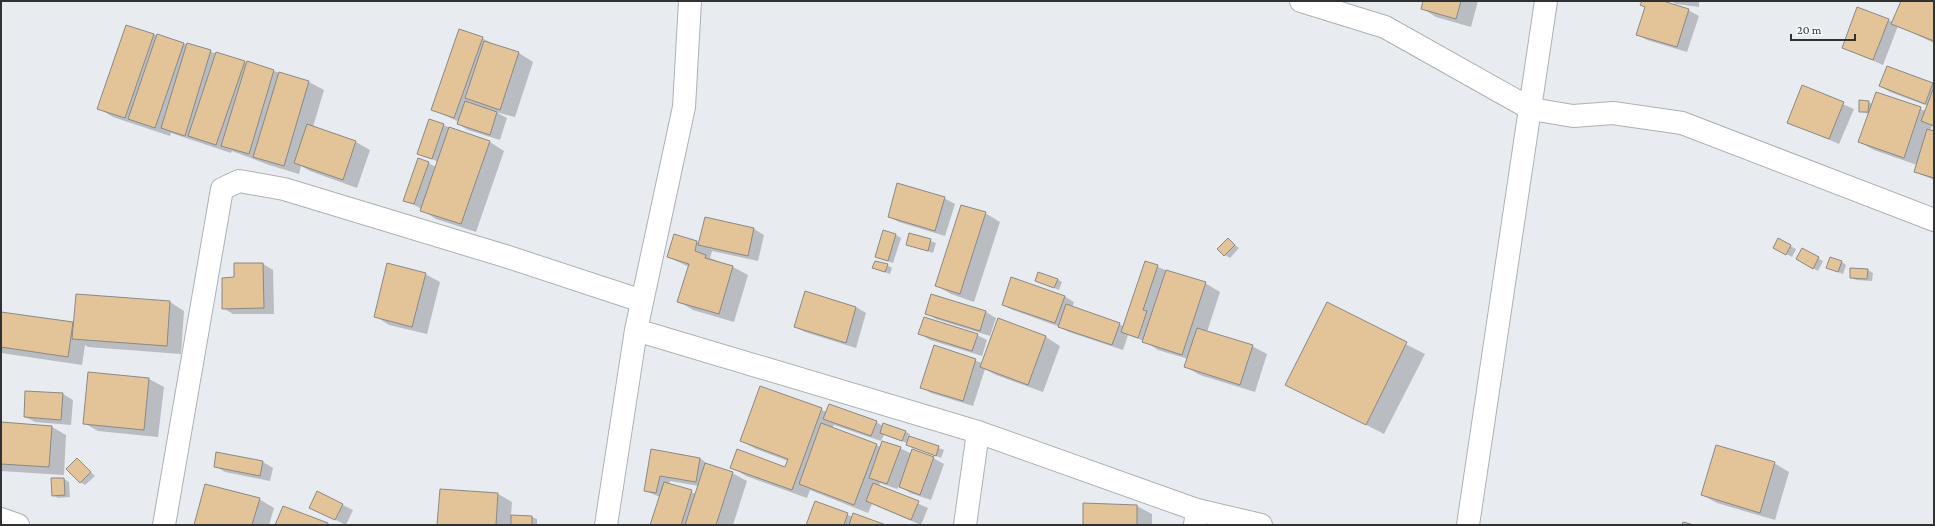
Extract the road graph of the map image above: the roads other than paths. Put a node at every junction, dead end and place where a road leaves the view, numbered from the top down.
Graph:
1 (690, 1) edge
2 (1301, 1) edge
3 (1546, 1) edge
4 (1530, 109) junction
5 (1934, 220) edge
6 (642, 300) junction
7 (636, 330) junction
8 (978, 432) junction
9 (1196, 517) edge
10 (1, 519) edge
11 (18, 525) edge
12 (164, 525) edge
13 (606, 525) edge
14 (965, 525) edge
15 (1261, 525) edge
16 (1468, 525) edge

1 - 6 street
2 - 4 street
3 - 4 street
4 - 5 street
4 - 16 street
6 - 7 street
6 - 12 street
7 - 8 street
7 - 13 street
8 - 9 street
8 - 14 street
9 - 15 street
10 - 11 street

